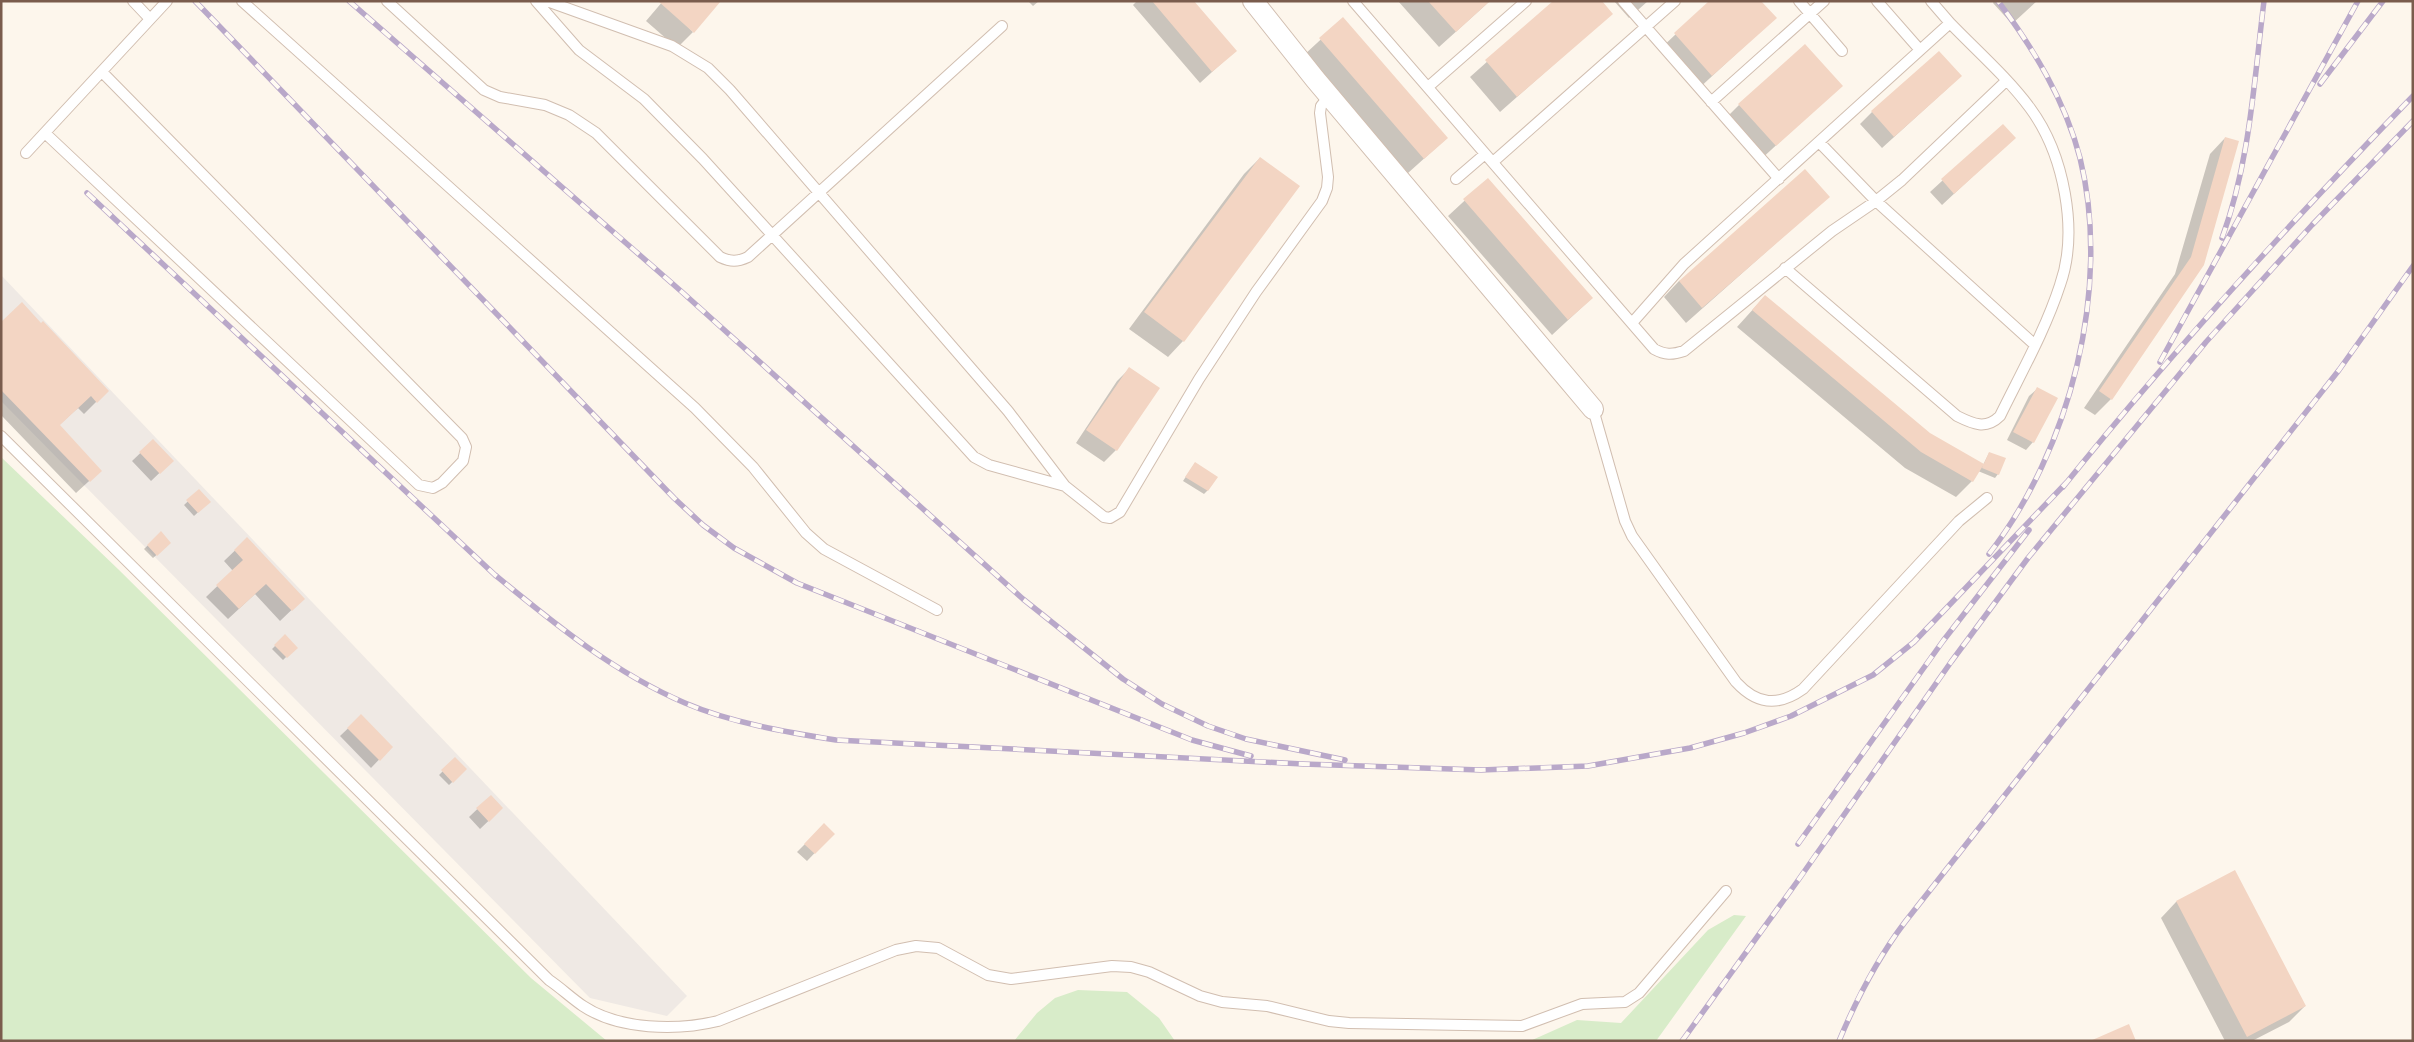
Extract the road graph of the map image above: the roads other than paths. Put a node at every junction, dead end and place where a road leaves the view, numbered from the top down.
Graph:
1 (133, 1) edge
2 (167, 1) edge
3 (242, 1) edge
4 (387, 1) edge
5 (536, 1) edge
6 (547, 1) edge
7 (1354, 1) edge
8 (1526, 1) edge
9 (1623, 1) edge
10 (1675, 1) edge
11 (1799, 1) edge
12 (1824, 1) edge
13 (1877, 1) edge
14 (1931, 1) edge
15 (1261, 4) edge
16 (1810, 14) junction
17 (150, 19) junction
18 (1950, 23) junction
19 (1002, 26) dead end
20 (1646, 27) junction
21 (1920, 50) junction
22 (1842, 51) dead end
23 (102, 72) junction
24 (2006, 81) junction
25 (1428, 87) junction
26 (1329, 96) junction
27 (1711, 102) junction
28 (45, 133) junction
29 (1819, 142) junction
30 (26, 153) dead end
31 (1485, 154) junction
32 (1493, 162) junction
33 (1456, 179) dead end
34 (1778, 179) junction
35 (819, 193) junction
36 (1876, 201) junction
37 (772, 235) junction
38 (1785, 268) junction
39 (1632, 323) junction
40 (2035, 344) junction
41 (1593, 409) joint
42 (1, 436) edge
43 (1065, 486) junction
44 (1987, 498) dead end
45 (938, 610) dead end
46 (1726, 891) dead end

1 - 17 lane
2 - 17 lane
3 - 45 lane
4 - 37 lane
5 - 37 lane
6 - 35 lane
7 - 25 lane
8 - 25 lane
9 - 20 lane
10 - 20 lane
11 - 16 lane
12 - 16 lane
13 - 21 lane
14 - 18 lane
15 - 26 street
16 - 22 lane
16 - 27 lane
17 - 23 lane
18 - 21 lane
18 - 24 lane
19 - 35 lane
20 - 27 lane
20 - 32 lane
21 - 29 lane
23 - 28 lane
23 - 28 lane
24 - 36 lane
24 - 40 lane
25 - 31 lane
26 - 41 street
26 - 43 lane
27 - 34 lane
28 - 30 lane
29 - 34 lane
29 - 36 lane
31 - 32 lane
31 - 33 lane
32 - 39 lane
34 - 39 lane
35 - 37 lane
35 - 43 lane
36 - 38 lane
36 - 40 lane
37 - 43 lane
38 - 39 lane
38 - 40 lane
41 - 44 lane
42 - 46 lane

